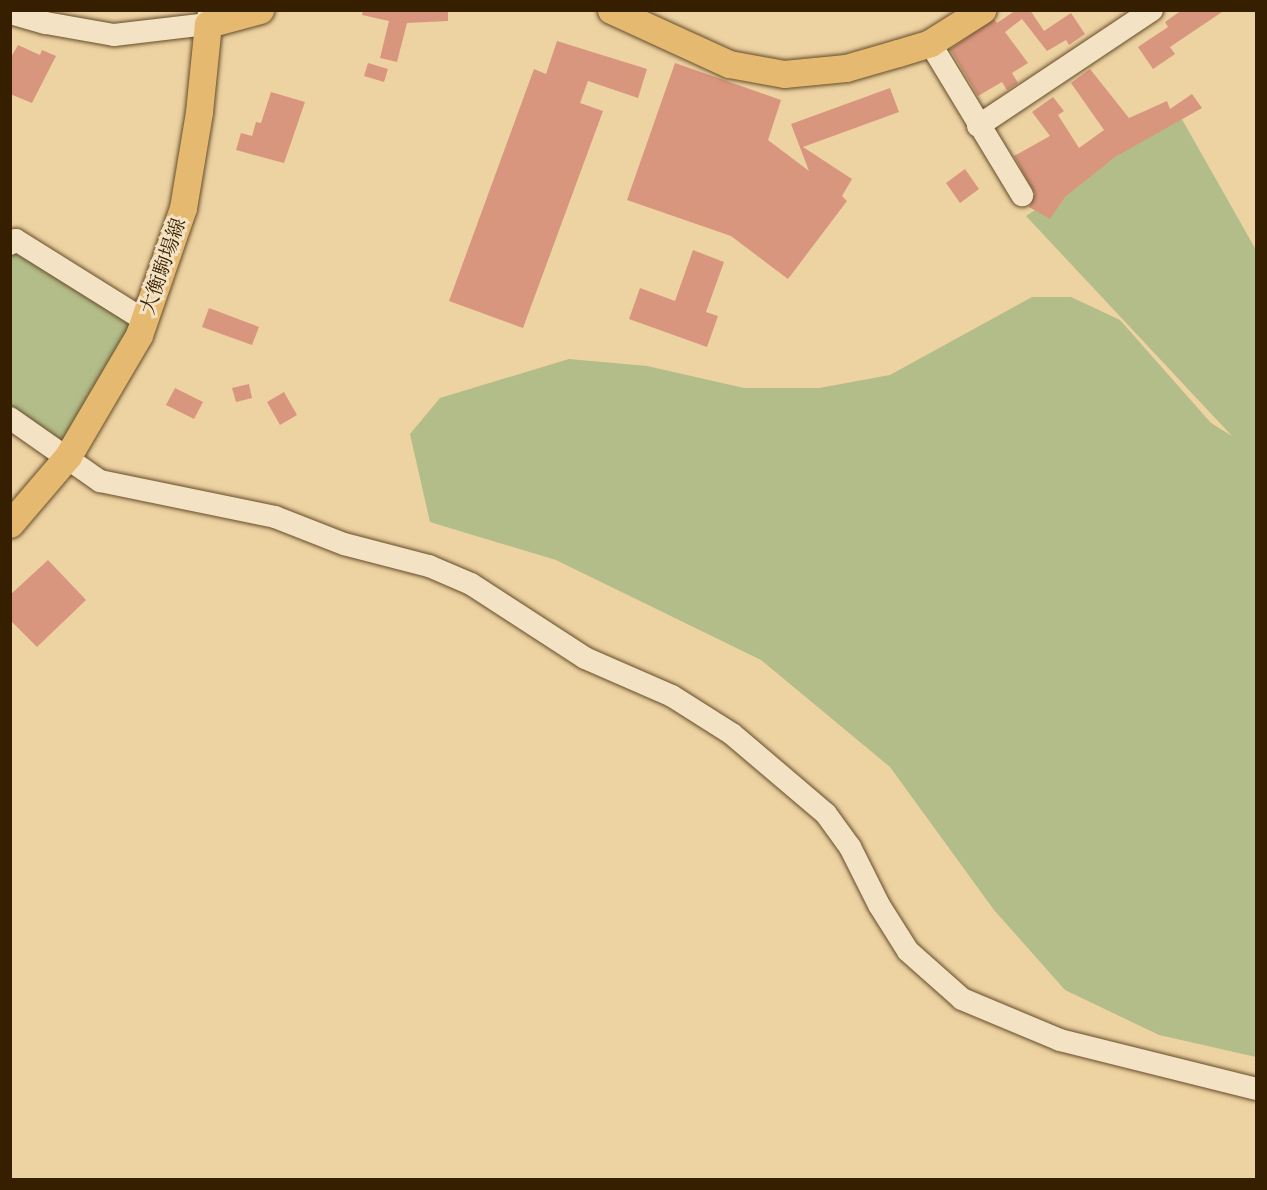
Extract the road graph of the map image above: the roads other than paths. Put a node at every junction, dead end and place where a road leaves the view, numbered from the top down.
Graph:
1 (260, 10) edge
2 (611, 10) edge
3 (982, 10) edge
4 (1152, 10) edge
5 (10, 13) edge
6 (208, 17) edge
7 (930, 43) junction
8 (978, 126) junction
9 (1022, 195) dead end
10 (10, 244) edge
11 (144, 320) junction
12 (10, 418) edge
13 (68, 456) junction
14 (10, 524) edge
15 (1257, 1089) edge

1 - 6 main road
2 - 7 main road
3 - 7 main road
4 - 8 street
5 - 6 street
6 - 11 main road, 大衡駒場線
7 - 8 street
8 - 9 street
10 - 11 street
11 - 13 main road, 大衡駒場線
12 - 13 street
13 - 14 main road, 大衡駒場線
13 - 15 street

